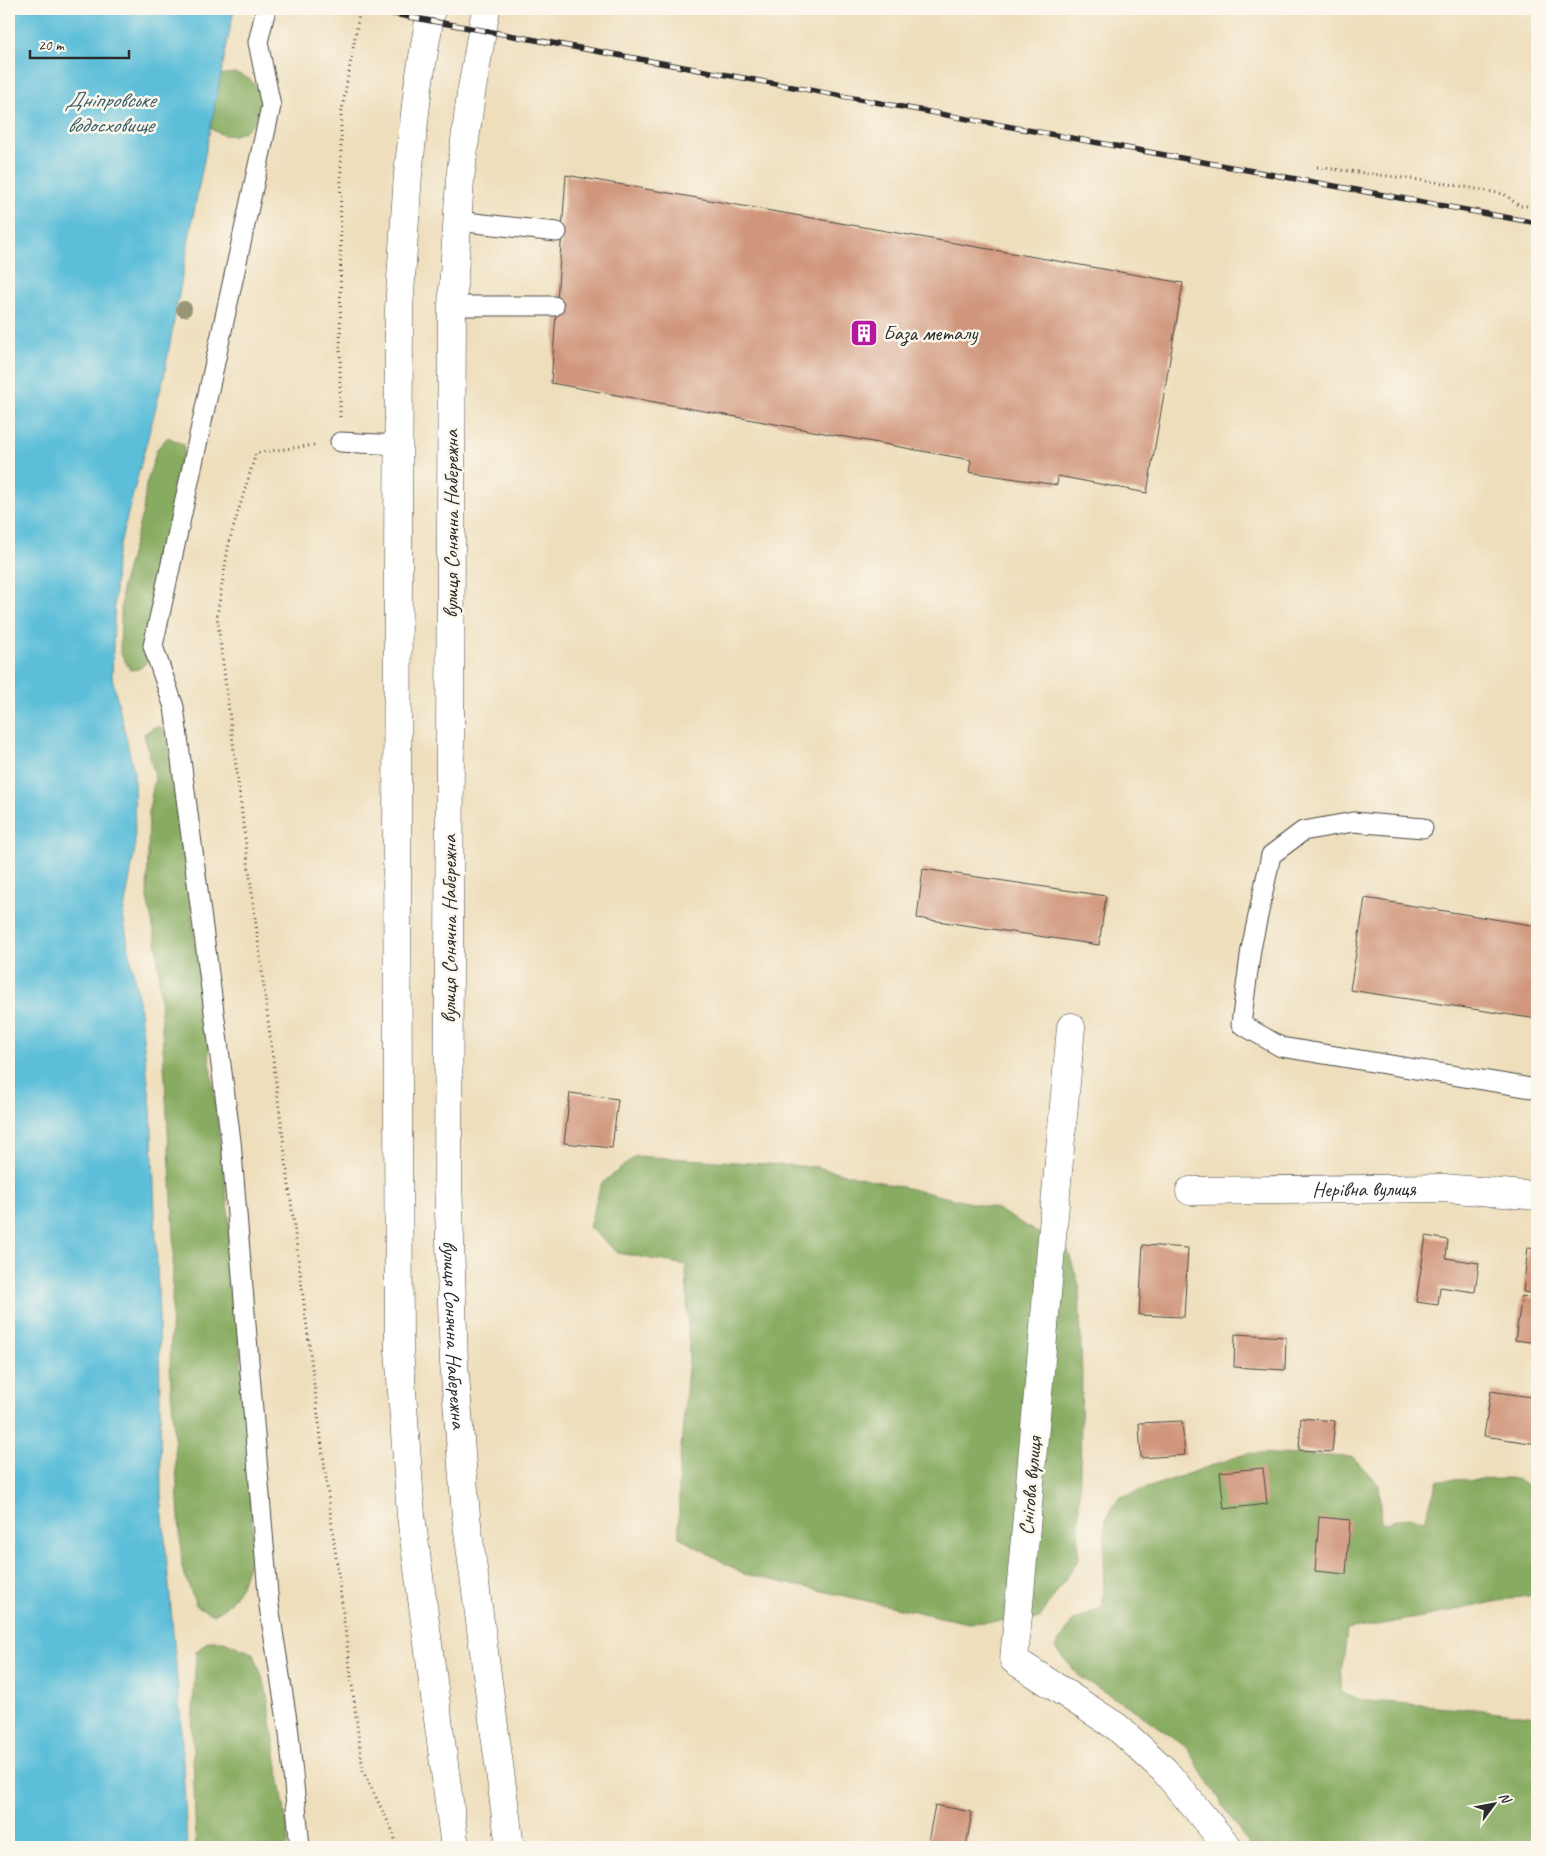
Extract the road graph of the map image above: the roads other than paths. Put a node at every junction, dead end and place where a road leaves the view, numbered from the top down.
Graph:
1 (266, 9) edge
2 (431, 9) edge
3 (486, 9) edge
4 (457, 222) junction
5 (557, 232) dead end
6 (452, 306) junction
7 (554, 306) dead end
8 (340, 442) road end
9 (398, 445) junction
10 (1424, 828) dead end
11 (1070, 1027) dead end
12 (1537, 1089) edge
13 (1190, 1190) dead end
14 (1537, 1196) edge
15 (300, 1847) edge
16 (455, 1847) edge
17 (510, 1847) edge
18 (1228, 1847) edge

1 - 15 lane
2 - 9 main road
3 - 4 main road, вулиця Сонячна Набережна
4 - 5 lane
4 - 6 main road, вулиця Сонячна Набережна
6 - 7 lane
6 - 17 main road, вулиця Сонячна Набережна
8 - 9 lane
9 - 16 main road
10 - 12 lane
11 - 18 main road, Снігова вулиця
13 - 14 main road, Нерівна вулиця

